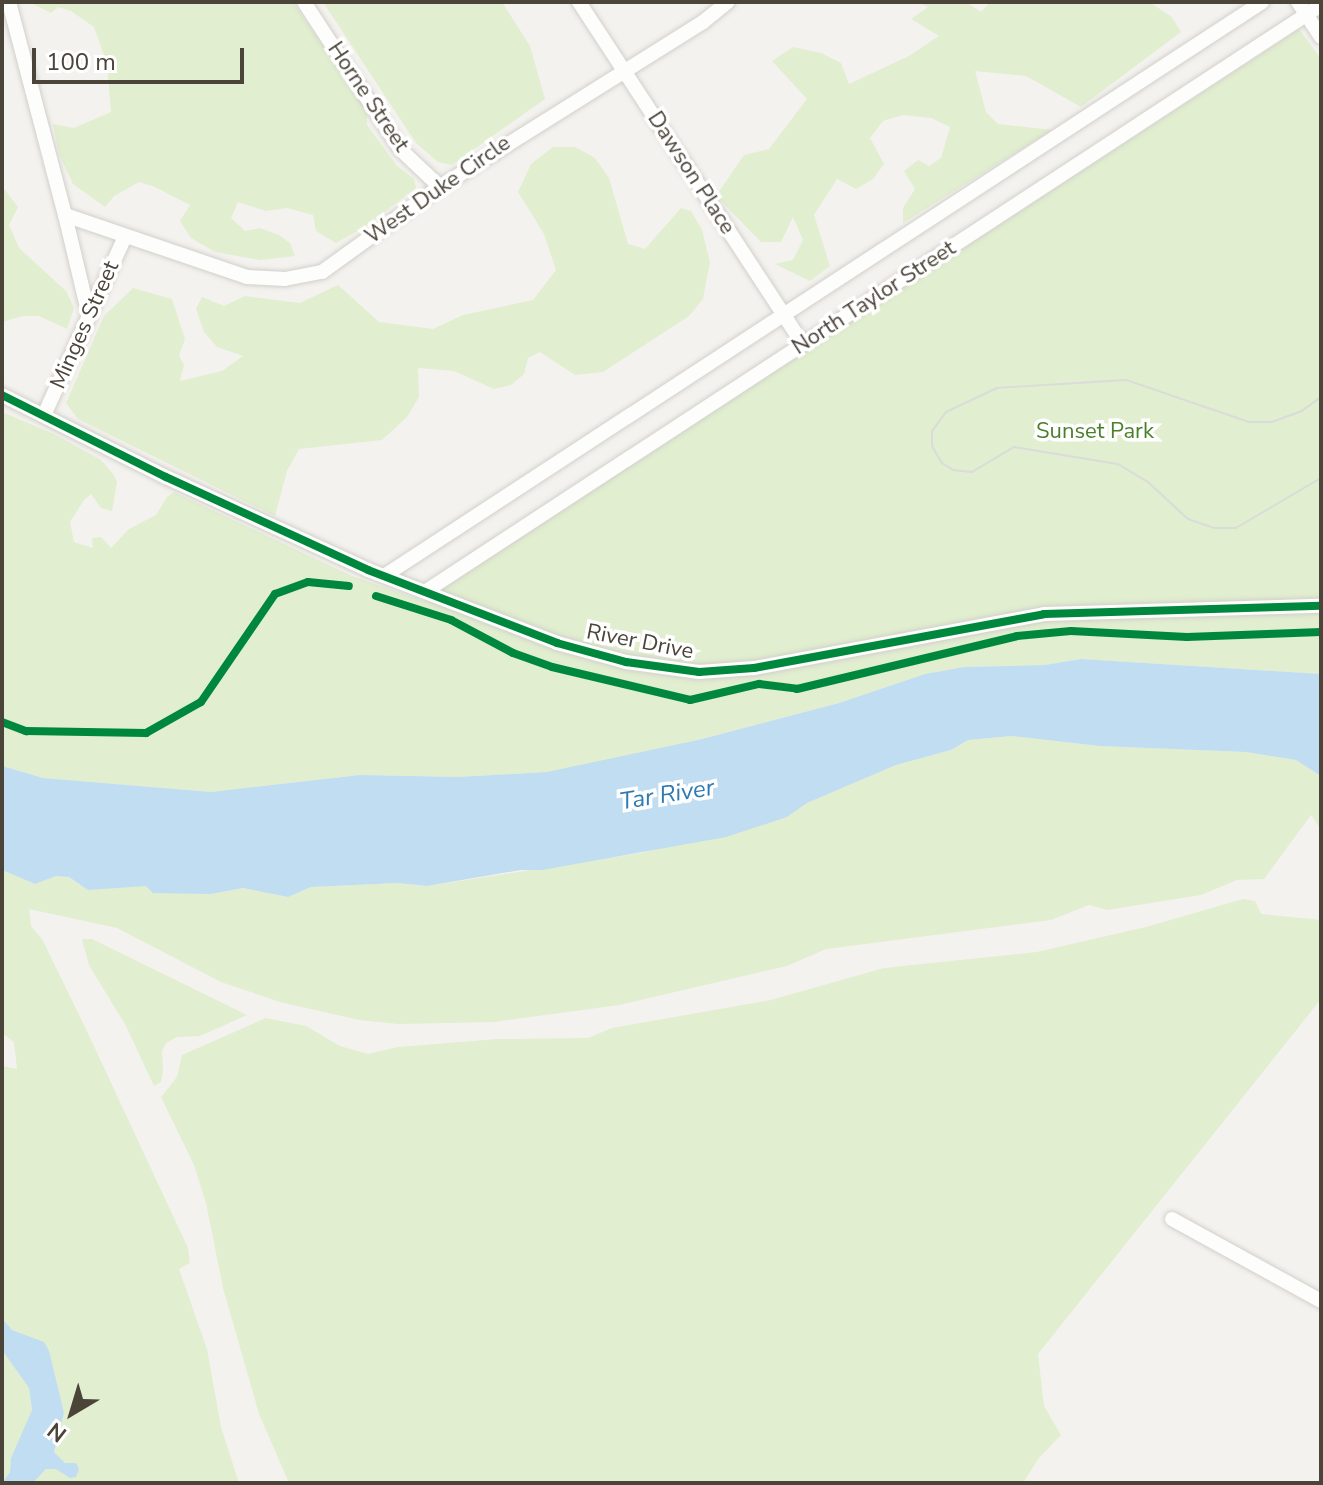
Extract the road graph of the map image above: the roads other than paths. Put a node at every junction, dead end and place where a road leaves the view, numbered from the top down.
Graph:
1 (9, 2) edge
2 (304, 2) edge
3 (579, 2) edge
4 (728, 2) edge
5 (1262, 2) edge
6 (1321, 5) edge
7 (1302, 8) edge
8 (1321, 37) edge
9 (623, 69) junction
10 (440, 187) junction
11 (65, 215) junction
12 (125, 237) junction
13 (89, 316) junction
14 (784, 317) junction
15 (803, 344) junction
16 (2, 395) edge
17 (45, 413) junction
18 (384, 576) junction
19 (426, 591) junction
20 (1321, 606) edge
21 (1172, 1219) dead end
22 (1321, 1301) edge

1 - 11 street
2 - 10 street, Horne Street
3 - 9 street, Dawson Place
4 - 9 street, West Duke Circle
5 - 14 street
6 - 7 street, North Taylor Street
7 - 8 street
7 - 15 street, North Taylor Street
9 - 10 street, West Duke Circle
9 - 14 street, Dawson Place
10 - 12 street, West Duke Circle
11 - 12 street, West Duke Circle
11 - 13 street
12 - 13 street, Minges Street
13 - 17 street, Minges Street
14 - 15 street, Dawson Place
14 - 18 street
15 - 19 street, North Taylor Street
16 - 17 street, River Drive
17 - 18 street, River Drive
18 - 19 street, River Drive
19 - 20 street, River Drive
21 - 22 street

